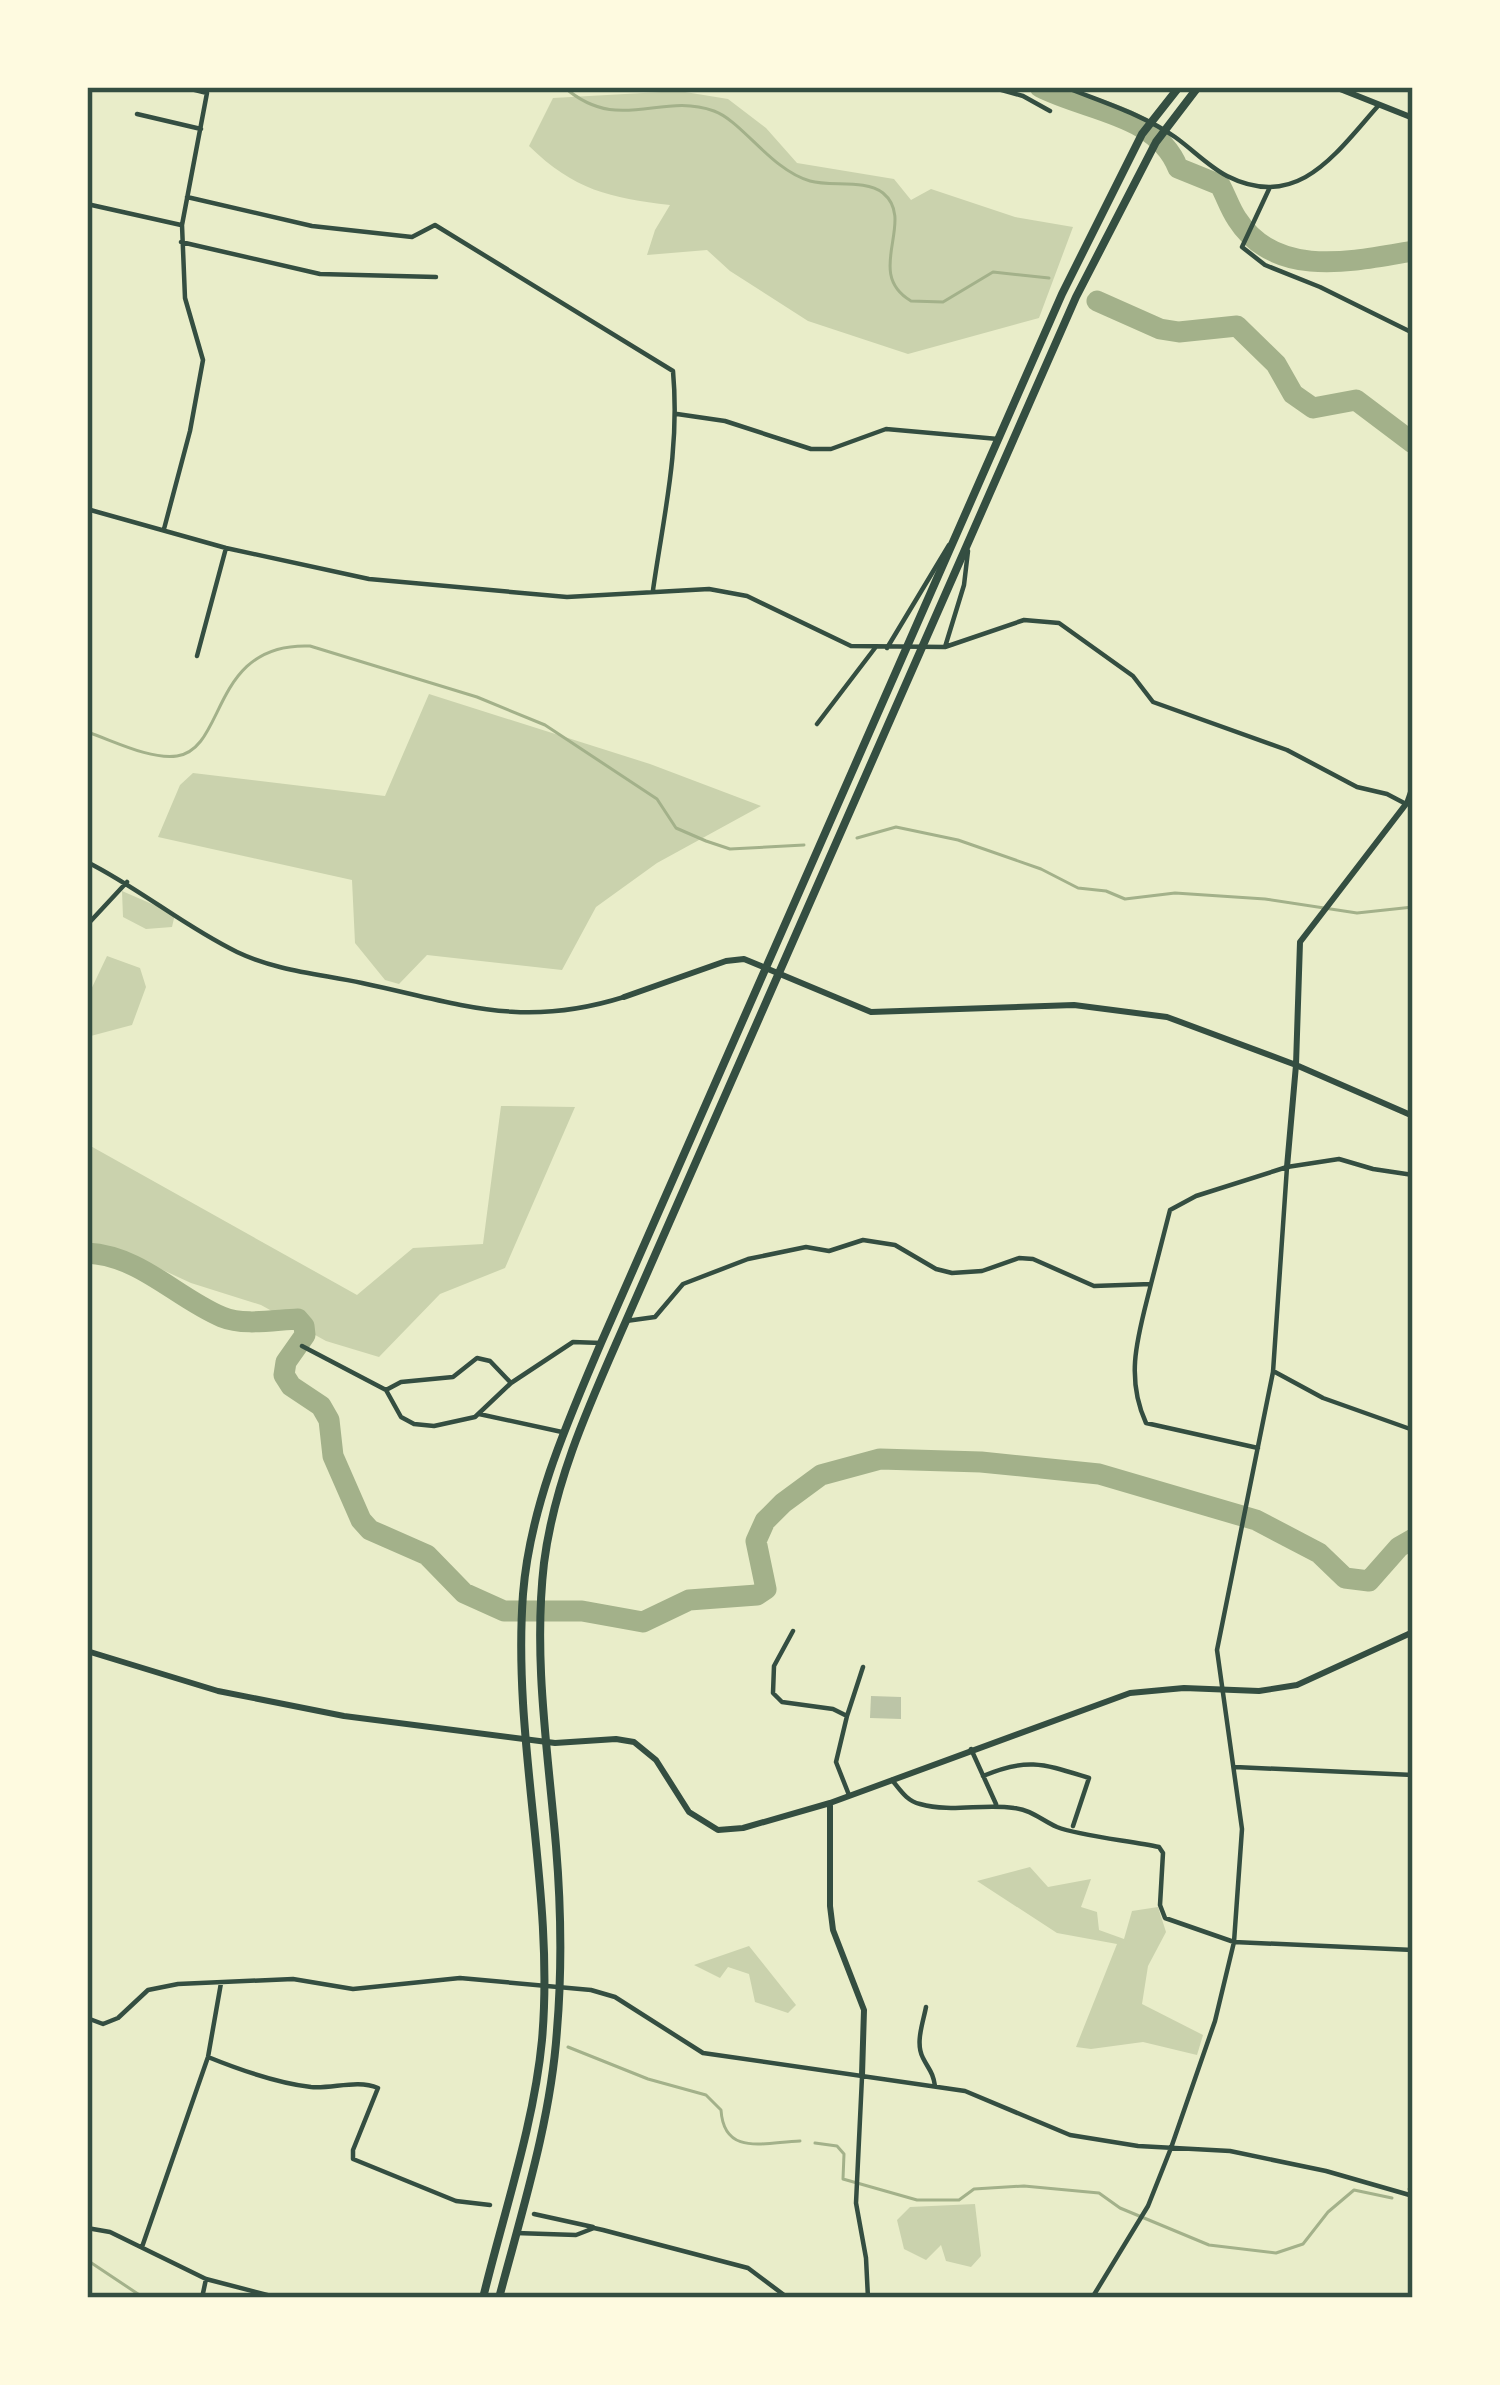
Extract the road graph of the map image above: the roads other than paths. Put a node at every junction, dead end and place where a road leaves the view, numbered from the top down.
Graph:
1 (183, 87) edge
2 (991, 87) edge
3 (1027, 87) edge
4 (1065, 87) edge
5 (1179, 87) edge
6 (1198, 87) edge
7 (1335, 87) edge
8 (1023, 96) junction
9 (1378, 106) junction
10 (1050, 111) dead end
11 (137, 114) dead end
12 (1413, 118) edge
13 (201, 129) junction
14 (1270, 188) junction
15 (187, 197) junction
16 (87, 204) edge
17 (182, 225) junction
18 (182, 242) junction
19 (436, 278) dead end
20 (1413, 333) edge
21 (677, 414) junction
22 (1000, 440) junction
23 (87, 509) edge
24 (164, 529) junction
25 (960, 529) junction
26 (967, 545) junction
27 (226, 548) junction
28 (653, 591) junction
29 (945, 647) junction
30 (875, 648) junction
31 (890, 648) junction
32 (197, 656) dead end
33 (817, 724) dead end
34 (1413, 784) edge
35 (1406, 804) junction
36 (87, 862) edge
37 (127, 882) junction
38 (87, 925) edge
39 (765, 965) junction
40 (780, 971) junction
41 (624, 997) joint
42 (1296, 1065) junction
43 (1413, 1116) edge
44 (1287, 1167) junction
45 (1413, 1175) edge
46 (1150, 1284) junction
47 (626, 1321) junction
48 (601, 1343) junction
49 (302, 1346) dead end
50 (1274, 1372) junction
51 (512, 1383) junction
52 (386, 1390) junction
53 (479, 1414) junction
54 (1413, 1430) edge
55 (564, 1432) junction
56 (1258, 1448) junction
57 (793, 1631) dead end
58 (1413, 1632) edge
59 (87, 1651) edge
60 (863, 1666) dead end
61 (1222, 1691) junction
62 (847, 1716) junction
63 (528, 1738) junction
64 (546, 1741) junction
65 (971, 1750) junction
66 (1234, 1767) junction
67 (1413, 1775) edge
68 (983, 1776) junction
69 (892, 1780) junction
70 (849, 1795) junction
71 (830, 1803) junction
72 (997, 1806) junction
73 (1072, 1829) junction
74 (1234, 1942) junction
75 (1413, 1950) edge
76 (221, 1982) junction
77 (544, 1988) junction
78 (559, 1989) junction
79 (926, 2007) dead end
80 (87, 2018) edge
81 (208, 2057) junction
82 (862, 2075) junction
83 (935, 2086) junction
84 (1171, 2148) junction
85 (1413, 2196) edge
86 (490, 2205) dead end
87 (534, 2214) dead end
88 (87, 2228) edge
89 (594, 2228) junction
90 (516, 2233) junction
91 (142, 2247) junction
92 (206, 2279) junction
93 (202, 2298) edge
94 (279, 2298) edge
95 (483, 2298) edge
96 (499, 2298) edge
97 (788, 2298) edge
98 (868, 2298) edge
99 (1092, 2298) edge

1 - 13 street
2 - 8 street
3 - 8 street
4 - 14 street
5 - 22 highway
6 - 26 highway
7 - 9 street
8 - 10 street
9 - 12 street
9 - 14 street
11 - 13 street
13 - 15 street
14 - 20 street
15 - 17 street
15 - 21 street
16 - 17 street
17 - 18 street
18 - 19 street
18 - 24 street
21 - 22 street
21 - 28 street
22 - 25 highway
23 - 24 street
24 - 27 street
25 - 31 street
25 - 39 highway
26 - 29 street
26 - 40 highway
27 - 28 street
27 - 32 street
28 - 30 street
29 - 31 street
29 - 35 street
30 - 31 street
30 - 33 street
34 - 35 street
35 - 42 street
36 - 37 street
37 - 38 street
37 - 41 street
39 - 40 street
39 - 41 street
39 - 48 highway
40 - 42 street
40 - 47 highway
42 - 43 street
42 - 44 street
44 - 45 street
44 - 46 street
44 - 50 street
46 - 47 street
46 - 56 street
47 - 64 highway
48 - 51 street
48 - 55 highway
49 - 52 street
50 - 54 street
50 - 56 street
51 - 52 street
51 - 53 street
52 - 53 street
53 - 55 street
55 - 63 highway
56 - 61 street
57 - 62 street
58 - 61 street
59 - 63 street
60 - 62 street
61 - 65 street
61 - 66 street
62 - 70 street
63 - 64 street
63 - 77 highway
64 - 71 street
64 - 78 highway
65 - 68 street
65 - 69 street
66 - 67 street
66 - 74 street
68 - 72 street
68 - 73 street
69 - 70 street
69 - 72 street
70 - 71 street
71 - 82 street
72 - 73 street
73 - 74 street
74 - 75 street
74 - 84 street
76 - 77 street
76 - 80 street
76 - 81 street
77 - 78 street
77 - 95 highway
78 - 82 street
78 - 90 highway
79 - 83 street
81 - 86 street
81 - 91 street
82 - 83 street
82 - 98 street
83 - 84 street
84 - 85 street
84 - 99 street
87 - 89 street
88 - 91 street
89 - 90 street
89 - 97 street
90 - 96 highway
91 - 92 street
92 - 93 street
92 - 94 street

